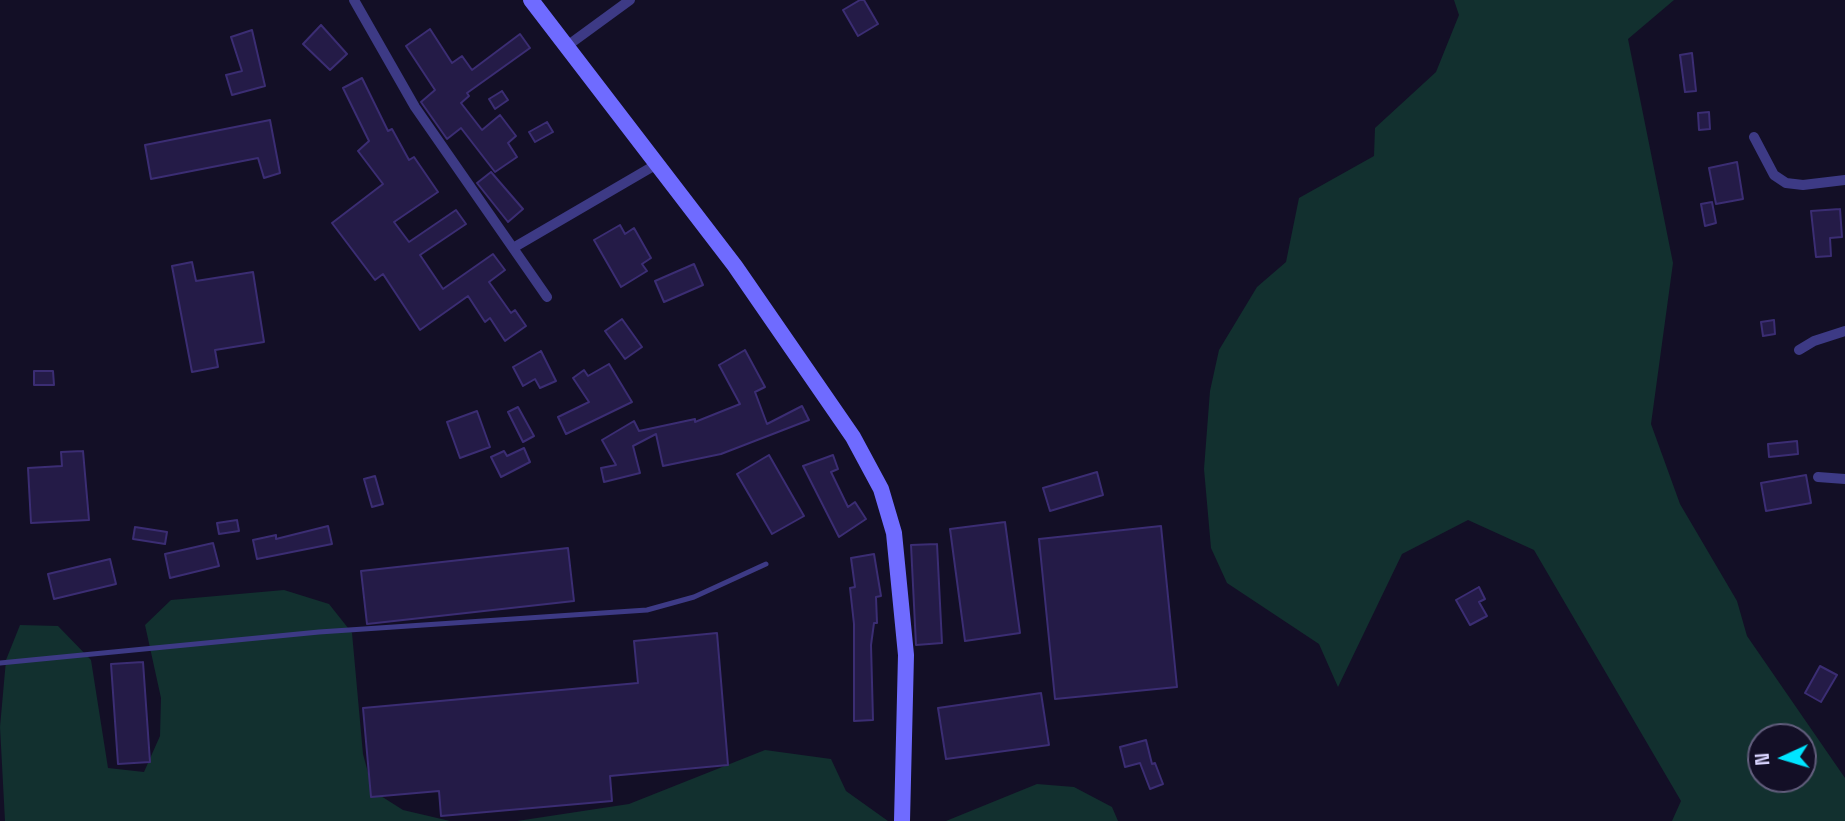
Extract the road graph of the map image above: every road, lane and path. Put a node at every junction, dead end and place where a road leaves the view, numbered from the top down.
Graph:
1 (354, 0) edge
2 (531, 0) edge
3 (630, 0) edge
4 (567, 46) junction
5 (1754, 137) dead end
6 (657, 164) junction
7 (1845, 180) edge
8 (513, 248) junction
9 (547, 297) dead end
10 (1845, 331) edge
11 (1799, 350) dead end
12 (1818, 477) dead end
13 (1845, 479) edge
14 (766, 564) dead end
15 (0, 663) edge
16 (902, 821) edge

1 - 8 street
2 - 4 main road
3 - 4 street
4 - 6 main road
5 - 7 street
6 - 8 street
6 - 16 main road
8 - 9 street
10 - 11 street
12 - 13 street
14 - 15 lane

